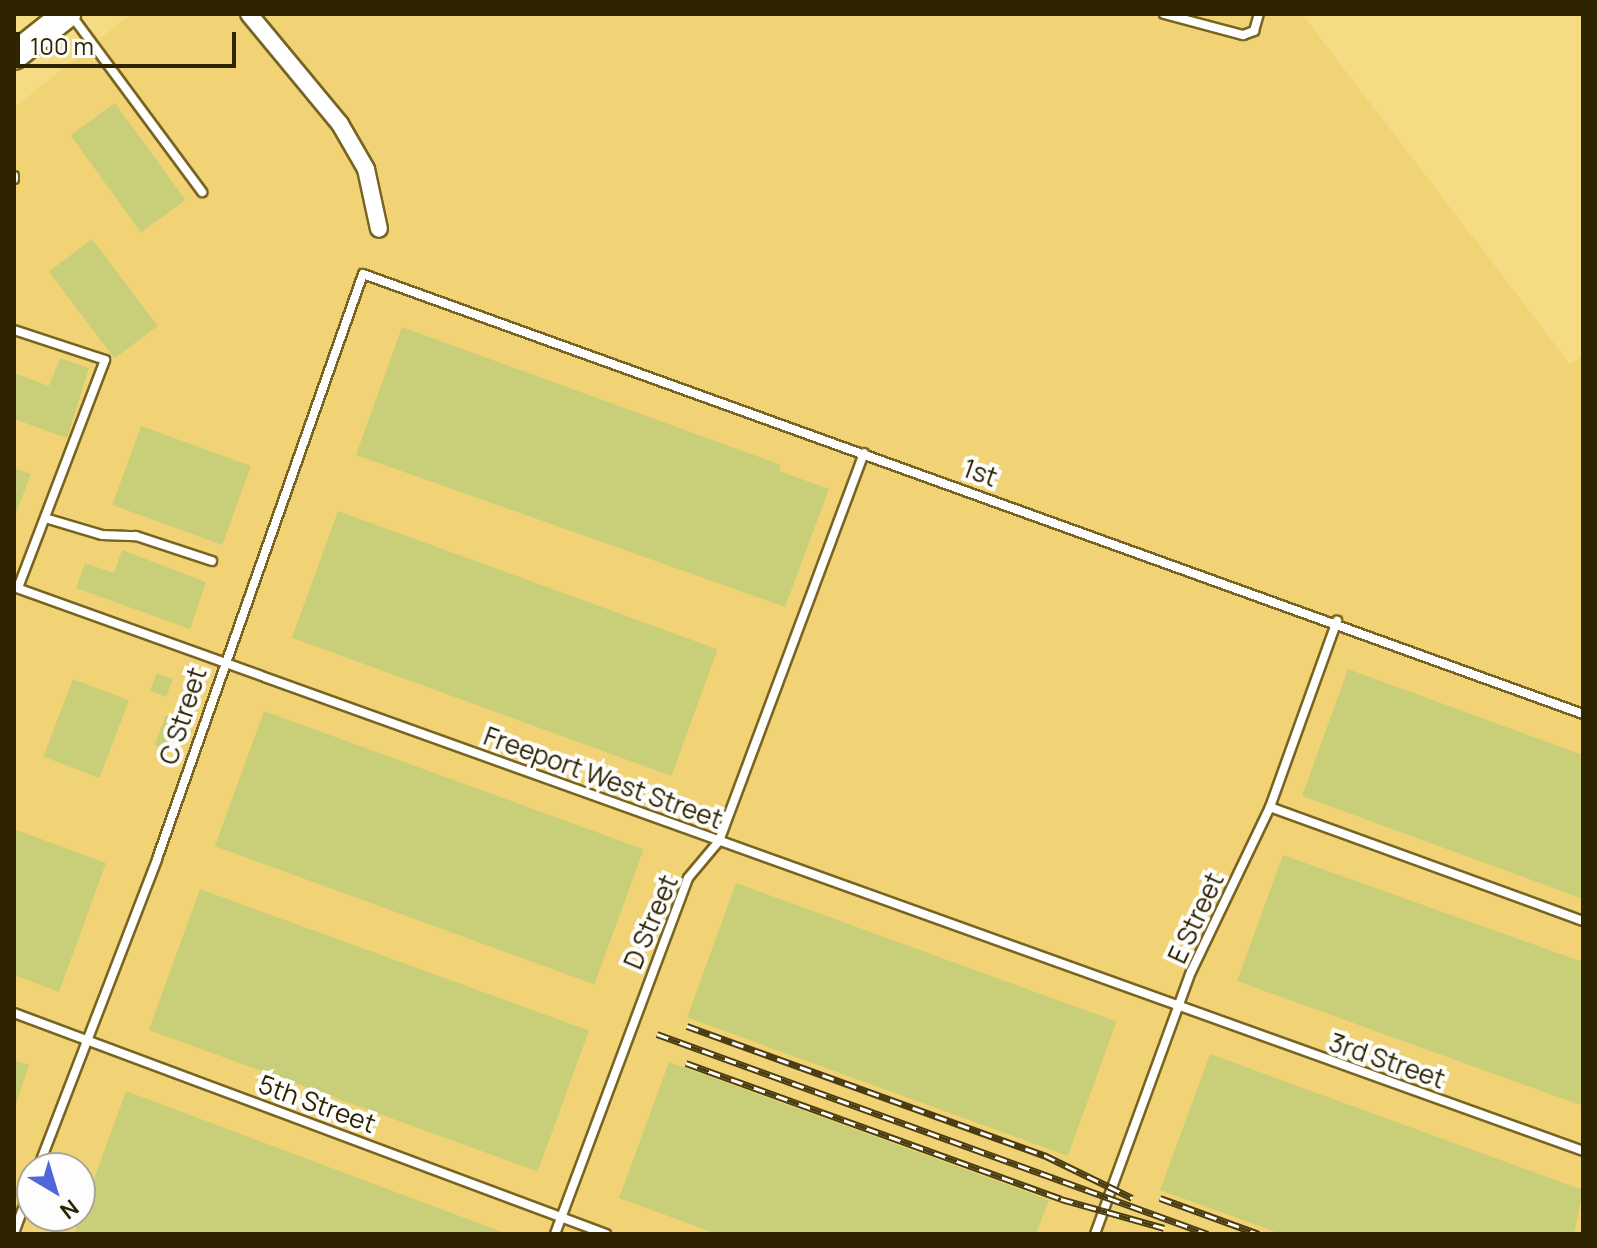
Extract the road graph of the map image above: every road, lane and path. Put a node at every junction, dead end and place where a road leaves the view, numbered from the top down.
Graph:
1 (68, 14) edge
2 (249, 14) edge
3 (1164, 14) edge
4 (1259, 14) edge
5 (14, 56) edge
6 (202, 192) dead end
7 (379, 229) dead end
8 (363, 274) joint
9 (14, 330) edge
10 (864, 453) junction
11 (45, 518) junction
12 (212, 561) dead end
13 (16, 588) edge
14 (1337, 621) junction
15 (223, 662) junction
16 (1583, 714) edge
17 (1270, 807) junction
18 (719, 841) junction
19 (1583, 921) edge
20 (1178, 1009) junction
21 (14, 1013) edge
22 (85, 1039) junction
23 (1583, 1151) edge
24 (44, 1152) edge
25 (561, 1218) junction
26 (555, 1234) edge
27 (606, 1234) edge
28 (1095, 1234) edge

1 - 5 main road
1 - 6 lane
2 - 7 street
3 - 4 lane
8 - 10 lane, 1st
8 - 15 lane, C Street
9 - 11 lane
10 - 14 lane, 1st
10 - 18 lane, D Street
11 - 12 lane
11 - 13 lane
13 - 15 lane, Freeport West Street
14 - 16 lane, 1st
14 - 17 lane, E Street
15 - 18 lane, Freeport West Street
15 - 22 lane, C Street
17 - 19 lane
17 - 20 lane, E Street
18 - 20 lane, Freeport West Street
18 - 25 lane, D Street
20 - 23 lane, 3rd Street
20 - 28 lane, E Street
21 - 22 lane, 5th Street
22 - 24 lane, C Street
22 - 25 lane, 5th Street
25 - 26 lane, D Street
25 - 27 lane, 5th Street

